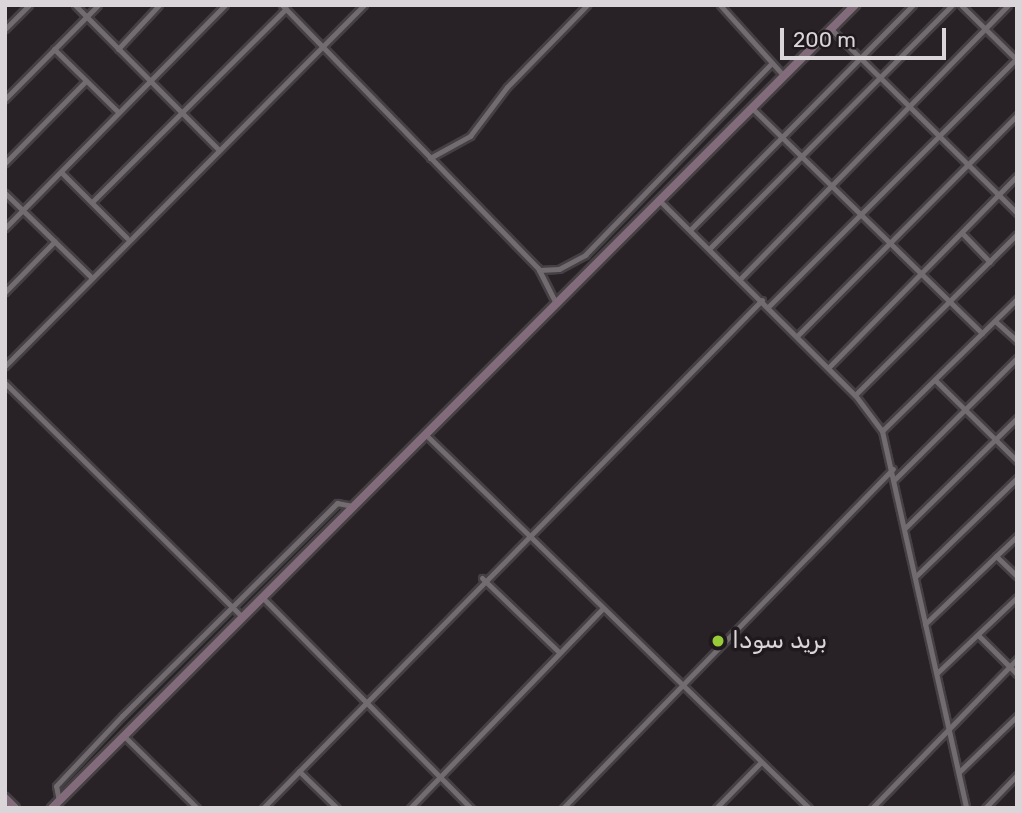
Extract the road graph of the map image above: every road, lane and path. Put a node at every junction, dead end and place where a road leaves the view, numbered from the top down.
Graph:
1 (29, 5) edge
2 (75, 5) edge
3 (98, 5) edge
4 (159, 5) edge
5 (225, 5) edge
6 (350, 5) edge
7 (364, 5) edge
8 (587, 5) edge
9 (720, 5) edge
10 (843, 5) edge
11 (855, 5) edge
12 (913, 5) edge
13 (952, 5) edge
14 (961, 5) edge
15 (1009, 5) edge
16 (284, 7) edge
17 (357, 12) junction
18 (87, 17) junction
19 (842, 19) junction
20 (5, 29) edge
21 (831, 29) junction
22 (985, 29) junction
23 (323, 45) junction
24 (54, 49) junction
25 (118, 49) junction
26 (1016, 59) edge
27 (862, 60) junction
28 (772, 63) junction
29 (784, 76) junction
30 (880, 78) junction
31 (86, 81) junction
32 (149, 81) junction
33 (5, 99) edge
34 (909, 106) junction
35 (752, 108) junction
36 (118, 112) junction
37 (183, 115) junction
38 (1017, 116) edge
39 (939, 137) junction
40 (782, 139) junction
41 (219, 150) junction
42 (430, 158) junction
43 (802, 158) junction
44 (5, 163) edge
45 (969, 165) junction
46 (61, 172) junction
47 (1017, 176) edge
48 (832, 186) junction
49 (5, 193) edge
50 (999, 194) junction
51 (660, 201) junction
52 (92, 202) junction
53 (23, 211) junction
54 (1017, 213) edge
55 (862, 216) junction
56 (5, 228) edge
57 (690, 230) junction
58 (962, 233) junction
59 (1017, 234) edge
60 (127, 239) junction
61 (55, 241) junction
62 (891, 244) junction
63 (709, 249) junction
64 (990, 262) junction
65 (540, 270) junction
66 (922, 273) junction
67 (90, 276) junction
68 (740, 279) junction
69 (5, 292) edge
70 (1017, 299) edge
71 (762, 300) junction
72 (950, 301) junction
73 (556, 303) junction
74 (768, 307) junction
75 (995, 320) junction
76 (982, 333) junction
77 (797, 336) junction
78 (1017, 341) edge
79 (1017, 358) edge
80 (5, 366) edge
81 (828, 368) junction
82 (935, 380) junction
83 (5, 383) edge
84 (855, 395) junction
85 (965, 410) junction
86 (1017, 418) edge
87 (882, 430) junction
88 (425, 434) junction
89 (995, 440) junction
90 (1017, 461) edge
91 (893, 469) junction
92 (1017, 478) edge
93 (895, 479) junction
94 (353, 506) junction
95 (905, 528) junction
96 (526, 534) junction
97 (1017, 536) edge
98 (996, 556) junction
99 (916, 576) junction
100 (1017, 576) edge
101 (482, 578) junction
102 (1017, 597) edge
103 (263, 598) junction
104 (234, 608) junction
105 (602, 609) junction
106 (243, 618) junction
107 (925, 624) junction
108 (978, 635) junction
109 (559, 652) junction
110 (1017, 659) edge
111 (1009, 666) junction
112 (937, 673) junction
113 (1017, 674) edge
114 (683, 686) junction
115 (362, 701) junction
116 (1017, 716) edge
117 (948, 727) junction
118 (124, 736) junction
119 (761, 762) junction
120 (299, 771) junction
121 (959, 772) junction
122 (1017, 775) edge
123 (438, 776) junction
124 (5, 798) edge
125 (55, 805) edge
126 (15, 808) edge
127 (197, 808) edge
128 (264, 808) edge
129 (337, 808) edge
130 (410, 808) edge
131 (471, 808) edge
132 (563, 808) edge
133 (716, 808) edge
134 (809, 808) edge
135 (872, 808) edge
136 (966, 808) edge
137 (985, 808) edge

1 - 20 street
2 - 18 street
3 - 18 street
4 - 25 street
5 - 32 street
6 - 17 street
7 - 17 street
8 - 42 street
9 - 28 street
10 - 19 street
11 - 19 street
12 - 27 street
13 - 30 street
14 - 22 street
15 - 22 street
16 - 23 street
16 - 37 street
17 - 23 street
18 - 24 street
18 - 25 street
19 - 21 street
21 - 27 street
21 - 29 street
22 - 26 street
22 - 34 street
23 - 41 street
23 - 42 street
24 - 31 street
24 - 33 street
25 - 32 street
26 - 39 street
27 - 30 street
27 - 40 street
28 - 29 street
28 - 65 street
29 - 35 street
30 - 34 street
30 - 43 street
31 - 36 street
31 - 44 street
32 - 36 street
32 - 37 street
34 - 39 street
34 - 48 street
35 - 40 street
35 - 51 street
36 - 46 street
37 - 41 street
37 - 52 street
38 - 45 street
39 - 45 street
39 - 55 street
40 - 43 street
40 - 57 street
41 - 60 street
42 - 65 street
43 - 48 street
43 - 63 street
45 - 50 street
45 - 62 street
46 - 52 street
46 - 53 street
47 - 50 street
48 - 55 street
48 - 68 street
49 - 53 street
50 - 54 street
50 - 58 street
51 - 57 street
51 - 73 street
52 - 60 street
53 - 56 street
53 - 61 street
55 - 62 street
55 - 74 street
57 - 63 street
58 - 64 street
58 - 66 street
59 - 64 street
60 - 67 street
61 - 67 street
61 - 69 street
62 - 66 street
62 - 77 street
63 - 68 street
64 - 72 street
65 - 73 street
66 - 72 street
66 - 81 street
67 - 80 street
68 - 71 street
70 - 75 street
71 - 74 street
71 - 96 street
72 - 76 street
72 - 84 street
73 - 88 street
74 - 77 street
75 - 76 street
75 - 78 street
76 - 82 street
77 - 81 street
79 - 85 street
81 - 84 street
82 - 85 street
82 - 87 street
83 - 104 street
84 - 87 street
85 - 89 street
85 - 93 street
86 - 89 street
87 - 91 street
88 - 94 street
88 - 96 street
89 - 90 street
89 - 95 street
91 - 93 street
91 - 114 street
92 - 99 street
93 - 95 street
94 - 103 street
94 - 104 street
95 - 99 street
96 - 101 street
96 - 105 street
97 - 98 street
98 - 100 street
98 - 107 street
99 - 107 street
101 - 109 street
101 - 115 street
102 - 108 street
103 - 106 street
103 - 115 street
104 - 106 street
104 - 125 street
105 - 109 street
105 - 114 street
106 - 118 street
107 - 112 street
108 - 111 street
108 - 112 street
109 - 123 street
110 - 111 street
111 - 113 street
111 - 117 street
112 - 117 street
114 - 119 street
114 - 132 street
115 - 120 street
115 - 123 street
116 - 121 street
117 - 121 street
117 - 135 street
118 - 125 street
118 - 127 street
119 - 133 street
119 - 134 street
120 - 128 street
120 - 129 street
121 - 136 street
122 - 137 street
123 - 130 street
123 - 131 street
124 - 126 street

